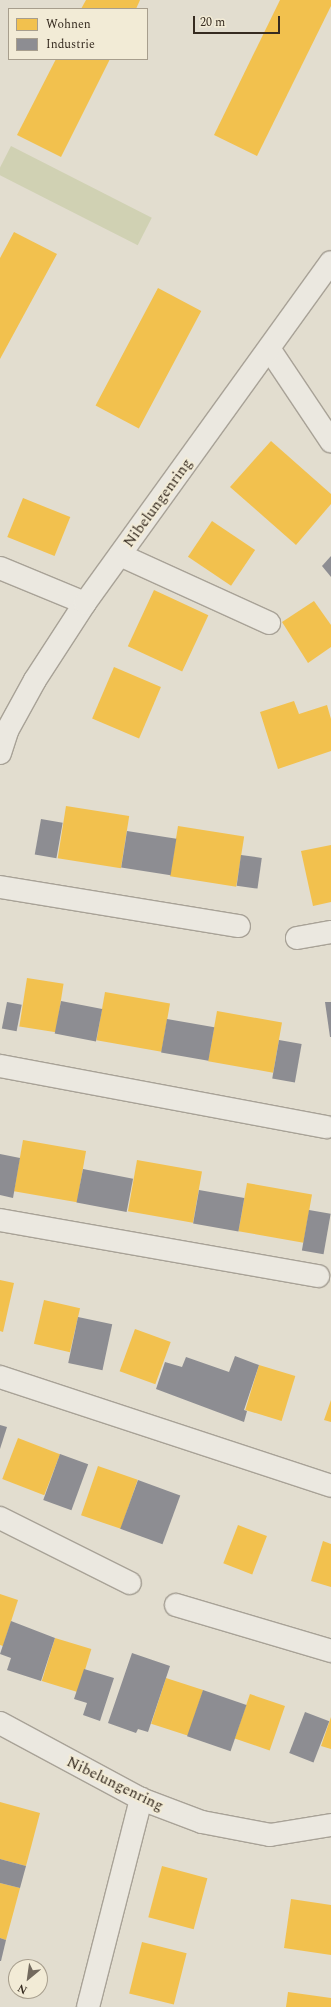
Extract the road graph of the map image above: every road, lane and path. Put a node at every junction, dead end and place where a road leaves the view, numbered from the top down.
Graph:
1 (331, 262) edge
2 (270, 350) junction
3 (331, 441) edge
4 (120, 555) junction
5 (0, 568) edge
6 (84, 603) junction
7 (269, 624) dead end
8 (4, 730) edge
9 (0, 753) edge
10 (0, 887) edge
11 (239, 926) dead end
12 (331, 932) edge
13 (297, 938) dead end
14 (0, 1066) edge
15 (326, 1127) dead end
16 (0, 1220) edge
17 (318, 1276) dead end
18 (0, 1377) edge
19 (331, 1486) edge
20 (0, 1518) edge
21 (130, 1583) dead end
22 (176, 1605) dead end
23 (331, 1651) edge
24 (0, 1723) edge
25 (140, 1799) junction
26 (331, 1825) edge
27 (88, 2007) edge

1 - 2 street, Nibelungenring
2 - 3 street
2 - 4 street, Nibelungenring
4 - 6 street, Nibelungenring
4 - 7 street
5 - 6 street
6 - 8 street, Nibelungenring
8 - 9 street, Nibelungenring
10 - 11 street
12 - 13 street
14 - 15 street
16 - 17 street
18 - 19 street
20 - 21 street
22 - 23 street
24 - 25 street, Nibelungenring
25 - 26 street, Nibelungenring
25 - 27 street

